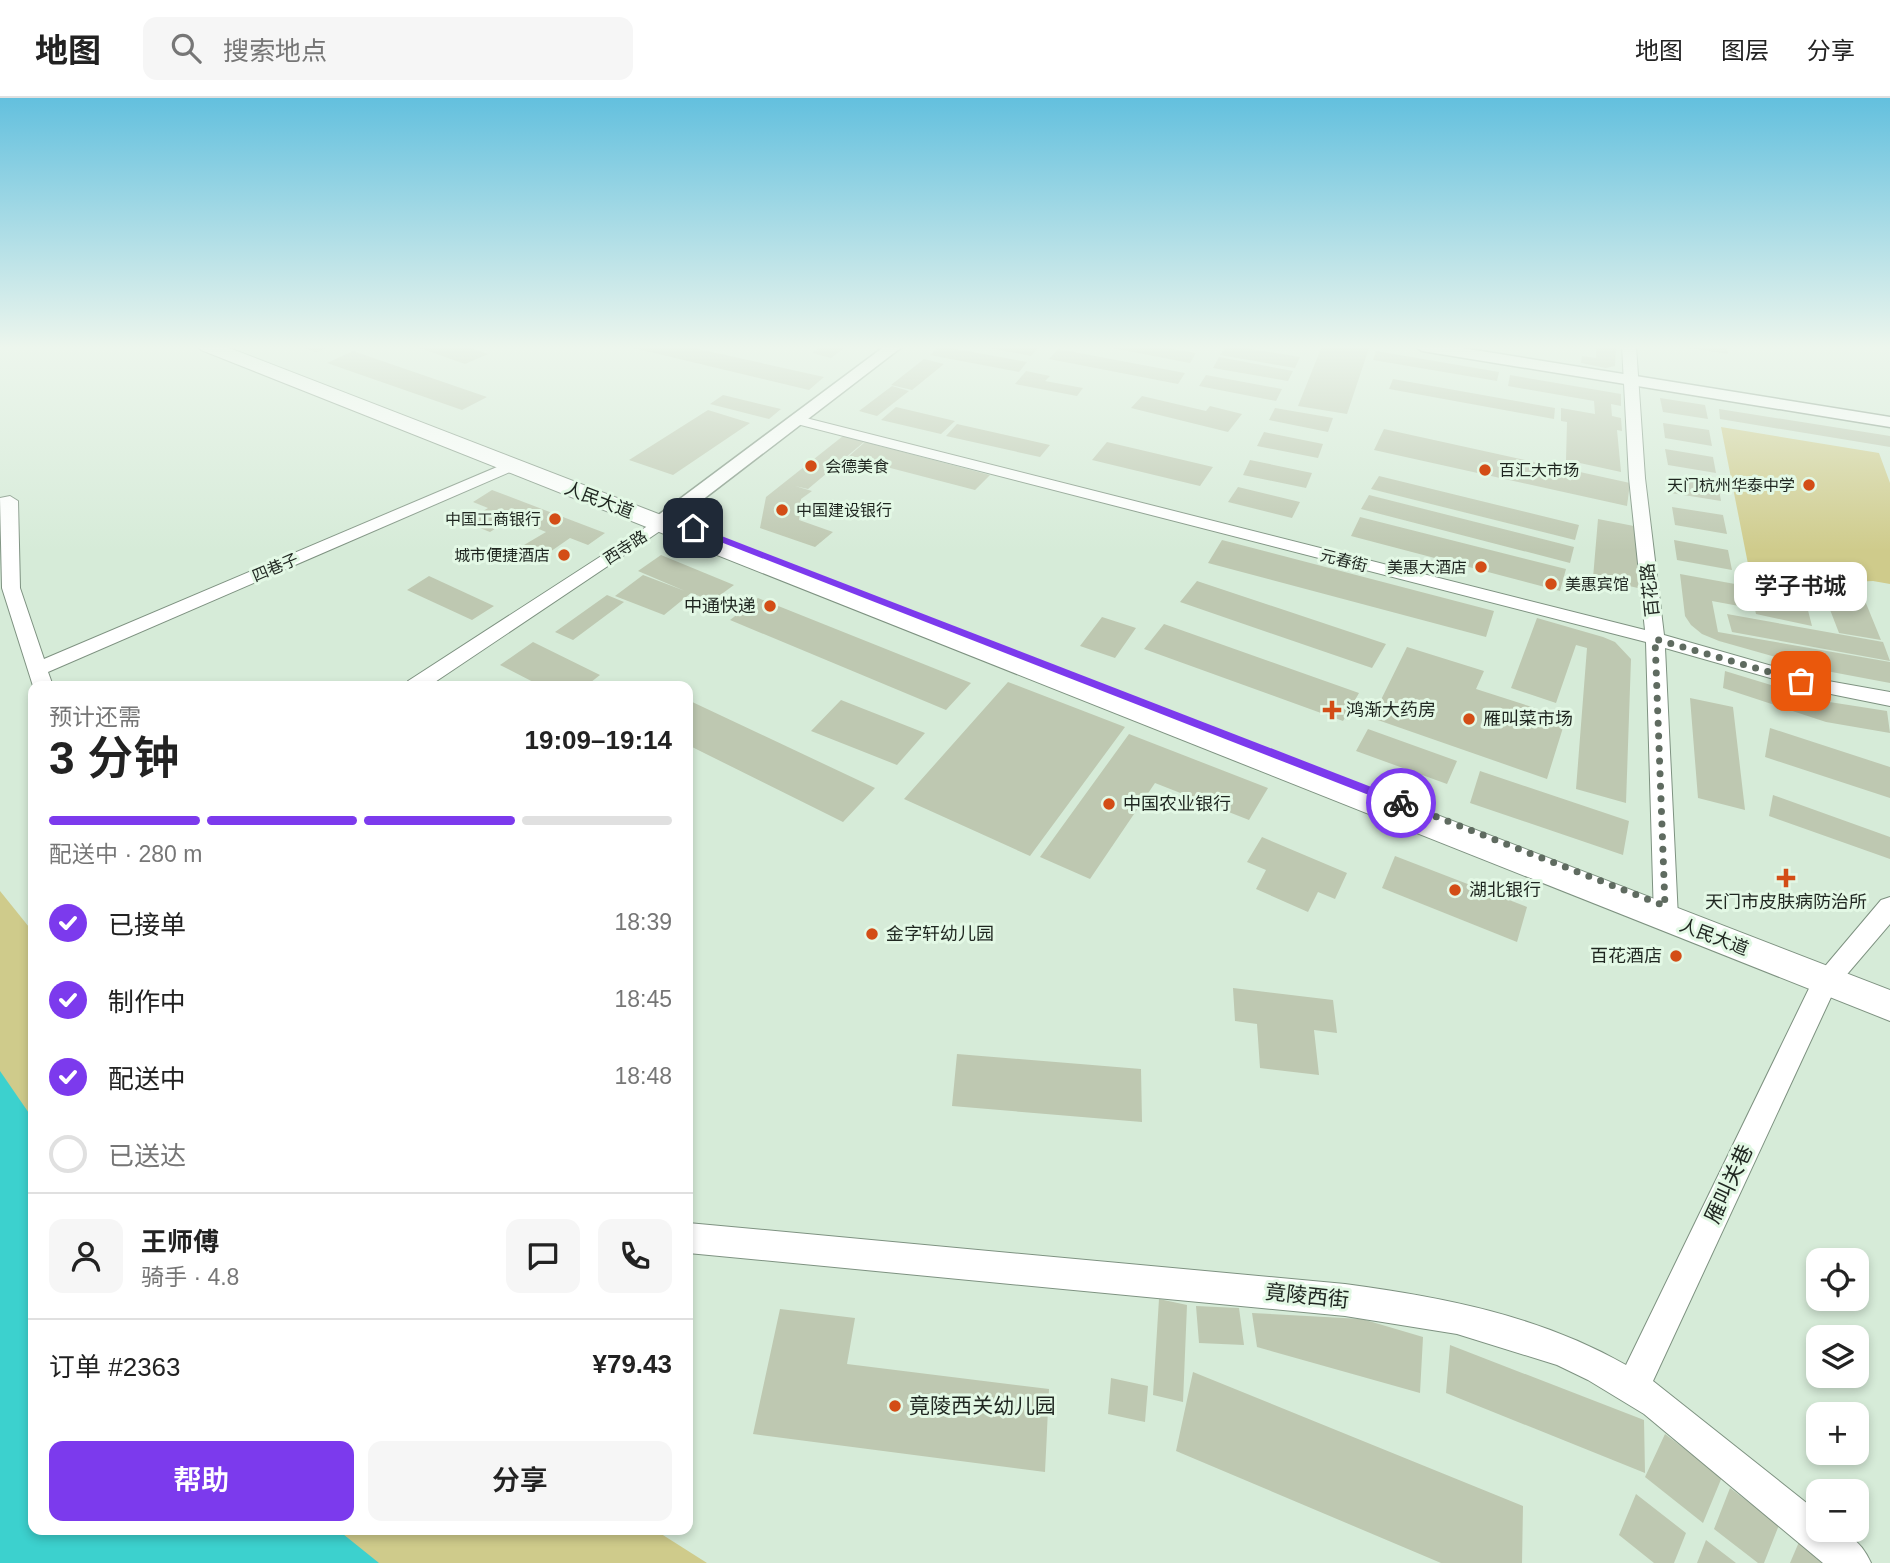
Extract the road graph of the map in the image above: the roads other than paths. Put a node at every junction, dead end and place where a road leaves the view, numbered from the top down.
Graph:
1 (381, 414) edge
2 (397, 414) edge
3 (805, 414) edge
4 (1633, 414) edge
5 (1844, 414) edge
6 (798, 420) junction
7 (1890, 422) edge
8 (511, 466) junction
9 (0, 503) edge
10 (664, 521) junction
11 (1655, 639) junction
12 (41, 678) edge
13 (423, 681) edge
14 (1890, 699) edge
15 (1890, 906) edge
16 (1666, 912) junction
17 (1830, 976) junction
18 (1890, 993) edge
19 (1890, 1006) edge
20 (693, 1238) edge
21 (1633, 1387) junction
22 (1852, 1563) edge

1 - 8 main road, 人民大道
2 - 10 main road, 人民大道
3 - 6 street, 西寺路
4 - 11 street, 百花路
5 - 7 street
6 - 10 street, 西寺路
6 - 11 street, 元春街
8 - 10 main road, 人民大道
8 - 12 street, 四巷子
9 - 12 street
10 - 13 street, 西寺路
10 - 16 main road, 人民大道
11 - 14 street, 元春街
11 - 16 street, 百花路
15 - 17 street, 雁叫关巷
16 - 17 main road, 人民大道
17 - 18 main road, 人民大道
17 - 19 main road, 人民大道
17 - 21 street, 雁叫关巷
20 - 21 street, 竟陵西街
21 - 22 street, 竟陵西街

